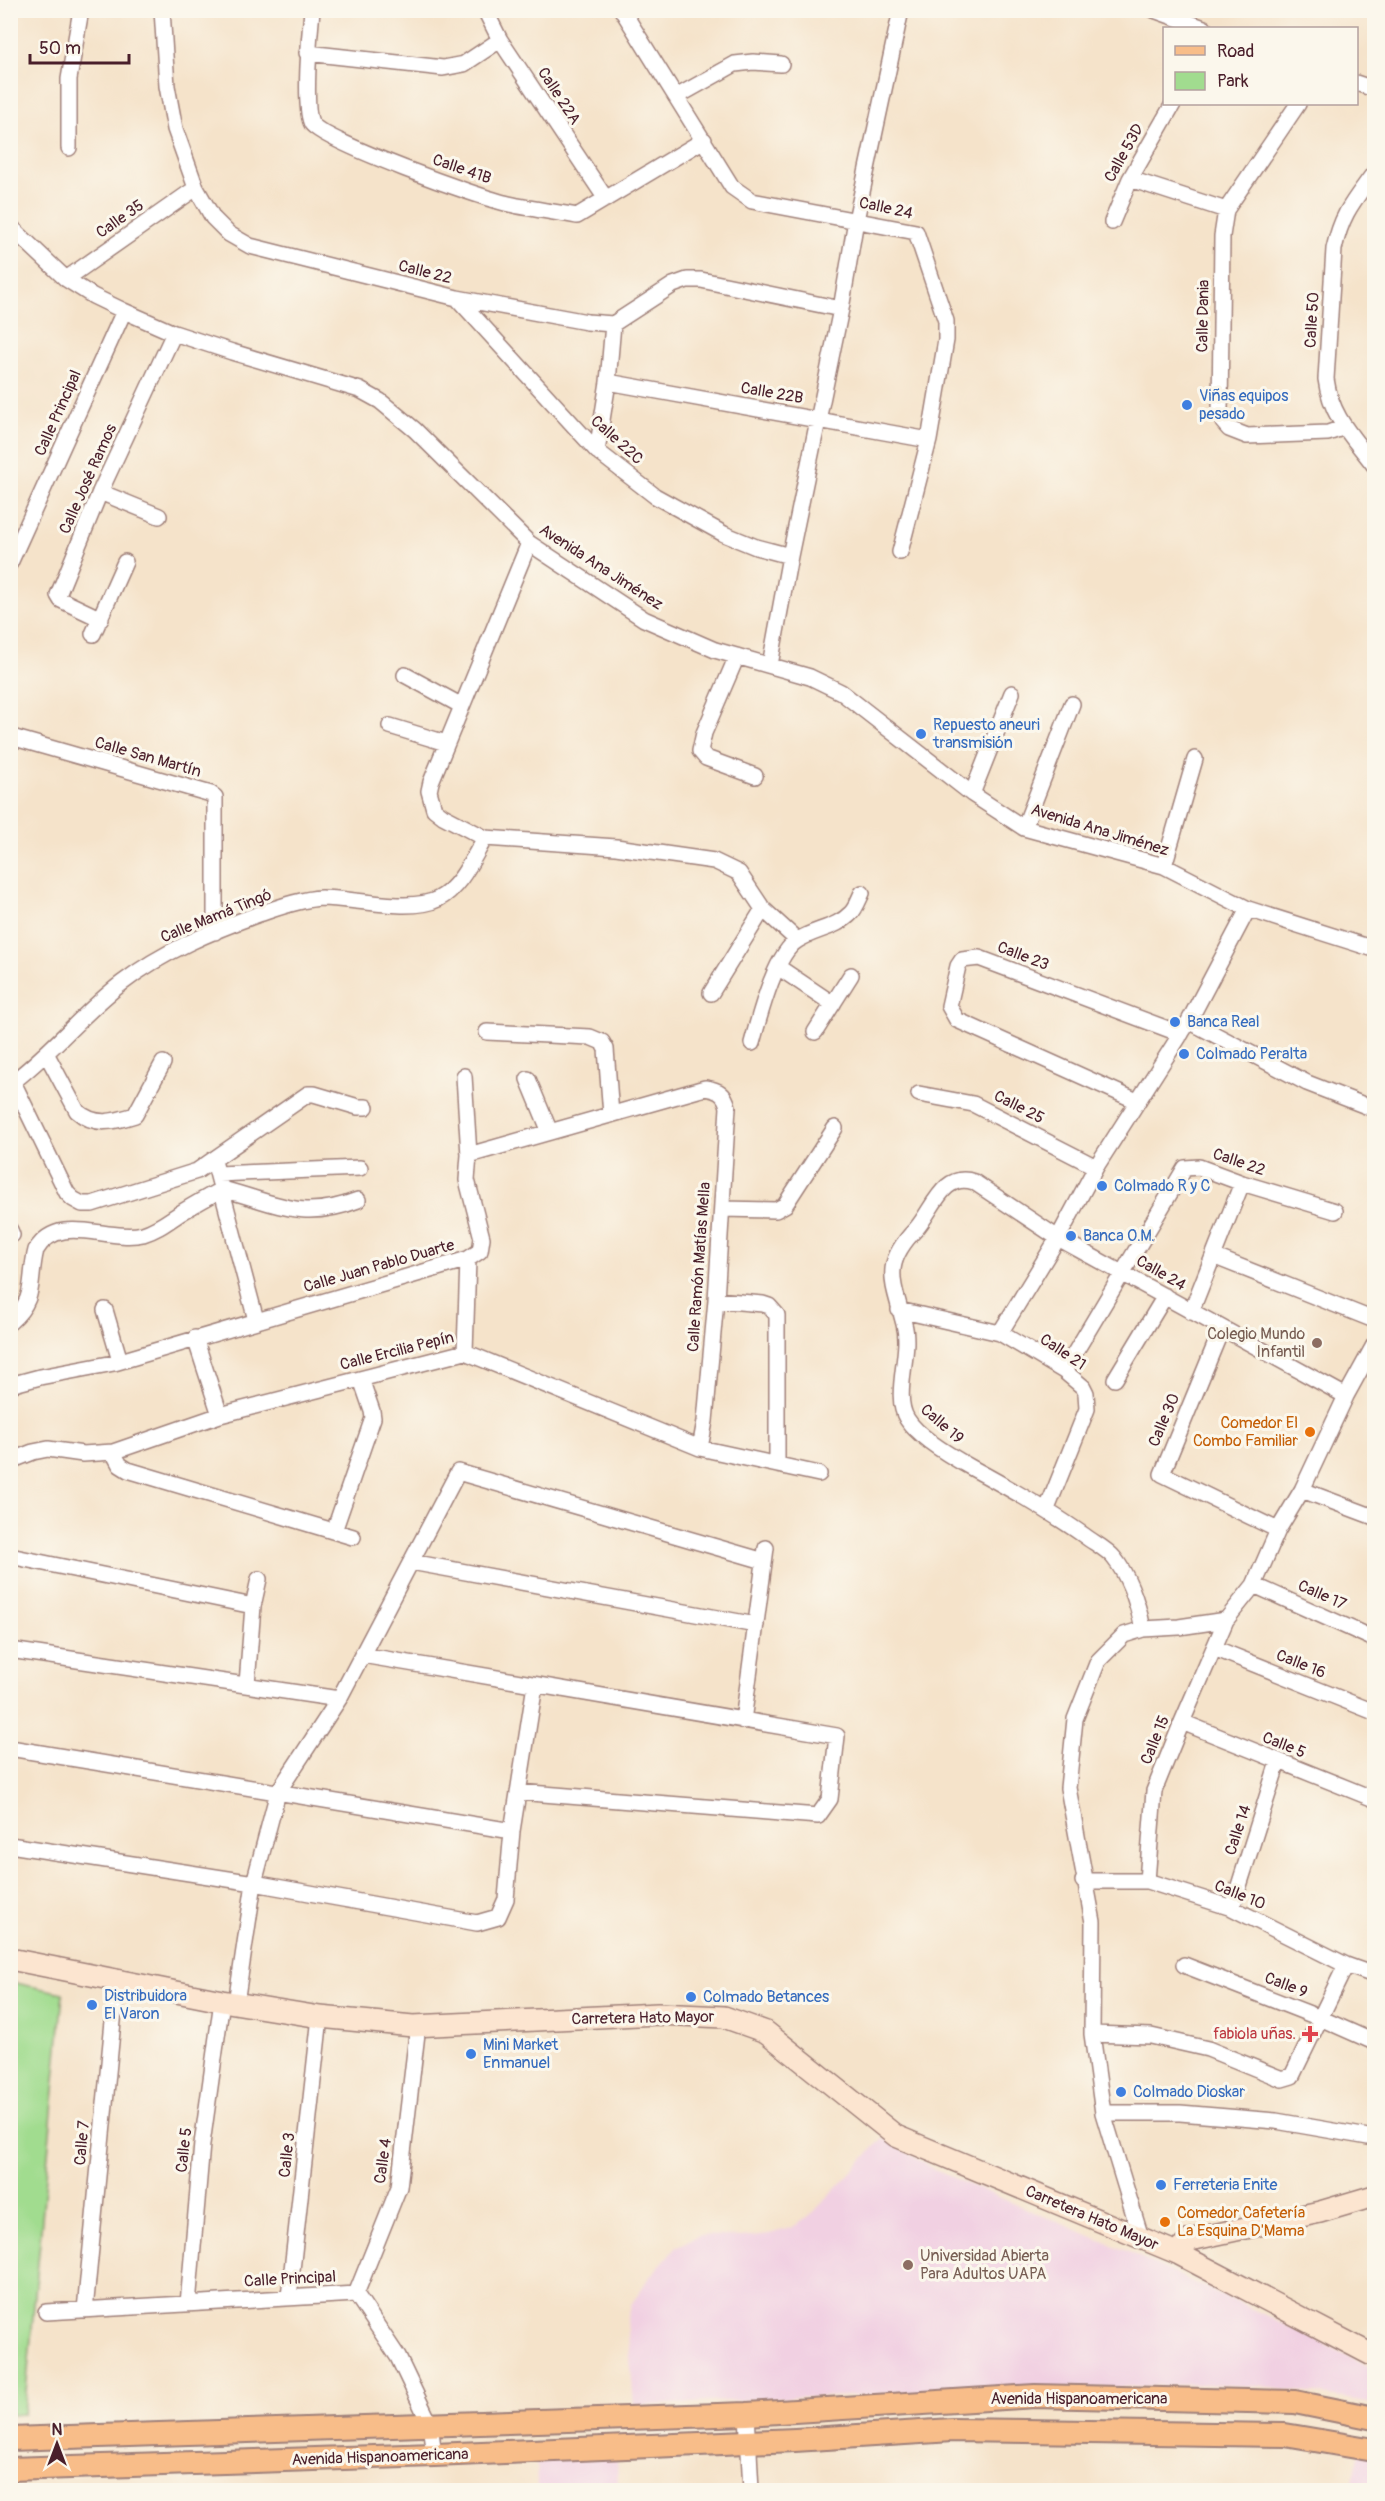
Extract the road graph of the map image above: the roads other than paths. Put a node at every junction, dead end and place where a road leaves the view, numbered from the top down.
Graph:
1 (81, 10) edge
2 (162, 10) edge
3 (312, 10) edge
4 (485, 10) edge
5 (622, 10) edge
6 (901, 10) edge
7 (1154, 10) edge
8 (1201, 27) edge
9 (500, 40) junction
10 (307, 52) junction
11 (781, 63) dead end
12 (1358, 84) edge
13 (1374, 89) edge
14 (676, 97) junction
15 (1172, 105) edge
16 (1297, 105) edge
17 (704, 141) junction
18 (69, 148) dead end
19 (1374, 173) edge
20 (1130, 179) junction
21 (196, 188) junction
22 (606, 199) junction
23 (1226, 210) junction
24 (856, 220) junction
25 (1112, 222) dead end
26 (10, 226) edge
27 (66, 279) junction
28 (457, 298) junction
29 (841, 309) junction
30 (124, 311) junction
31 (613, 324) junction
32 (174, 333) junction
33 (608, 382) junction
34 (819, 419) junction
35 (1346, 427) junction
36 (929, 440) junction
37 (597, 451) junction
38 (1374, 465) edge
39 (100, 492) junction
40 (159, 516) dead end
41 (529, 543) junction
42 (900, 552) dead end
43 (12, 555) edge
44 (790, 556) junction
45 (125, 562) dead end
46 (101, 619) junction
47 (93, 634) dead end
48 (736, 656) junction
49 (770, 665) junction
50 (405, 675) dead end
51 (1012, 693) dead end
52 (1072, 704) dead end
53 (462, 706) junction
54 (390, 726) dead end
55 (10, 740) edge
56 (446, 743) junction
57 (1195, 759) dead end
58 (755, 776) dead end
59 (972, 794) junction
60 (1024, 828) junction
61 (485, 838) junction
62 (1164, 866) junction
63 (862, 893) dead end
64 (763, 909) junction
65 (1248, 909) junction
66 (215, 932) junction
67 (797, 940) junction
68 (1374, 949) edge
69 (778, 967) junction
70 (852, 975) dead end
71 (711, 993) dead end
72 (833, 1004) junction
73 (1185, 1028) junction
74 (487, 1032) dead end
75 (815, 1032) dead end
76 (752, 1043) dead end
77 (46, 1053) junction
78 (163, 1063) dead end
79 (464, 1076) dead end
80 (528, 1079) dead end
81 (12, 1083) edge
82 (919, 1094) dead end
83 (1137, 1101) junction
84 (366, 1107) dead end
85 (1374, 1109) edge
86 (611, 1115) junction
87 (835, 1128) dead end
88 (550, 1132) junction
89 (469, 1155) junction
90 (1096, 1167) junction
91 (360, 1168) dead end
92 (218, 1174) junction
93 (960, 1179) joint
94 (1242, 1183) junction
95 (358, 1200) dead end
96 (722, 1209) junction
97 (1335, 1211) dead end
98 (1058, 1238) junction
99 (1213, 1256) junction
100 (468, 1259) junction
101 (1123, 1272) junction
102 (1165, 1296) junction
103 (716, 1300) junction
104 (105, 1310) dead end
105 (899, 1310) junction
106 (1191, 1312) junction
107 (256, 1320) junction
108 (1374, 1320) edge
109 (10, 1322) edge
110 (1222, 1328) junction
111 (1000, 1334) junction
112 (195, 1338) junction
113 (1374, 1345) edge
114 (465, 1352) junction
115 (120, 1361) junction
116 (1064, 1371) junction
117 (1115, 1378) dead end
118 (361, 1379) junction
119 (10, 1385) edge
120 (1346, 1396) junction
121 (220, 1415) junction
122 (700, 1448) junction
123 (113, 1452) junction
124 (10, 1461) edge
125 (777, 1464) junction
126 (819, 1473) dead end
127 (1302, 1490) junction
128 (1047, 1509) junction
129 (1374, 1517) edge
130 (1278, 1530) junction
131 (334, 1531) junction
132 (353, 1537) dead end
133 (10, 1556) edge
134 (411, 1562) junction
135 (259, 1579) dead end
136 (1254, 1585) junction
137 (253, 1606) junction
138 (1226, 1620) junction
139 (756, 1625) junction
140 (1143, 1629) junction
141 (1374, 1638) edge
142 (1214, 1648) junction
143 (10, 1650) edge
144 (362, 1655) junction
145 (247, 1683) junction
146 (535, 1685) junction
147 (339, 1699) junction
148 (1374, 1712) edge
149 (743, 1721) junction
150 (1182, 1722) junction
151 (10, 1748) edge
152 (1278, 1762) junction
153 (278, 1792) junction
154 (518, 1792) junction
155 (1374, 1799) edge
156 (512, 1831) junction
157 (10, 1845) edge
158 (1083, 1881) junction
159 (1147, 1881) junction
160 (254, 1882) junction
161 (1232, 1908) junction
162 (10, 1959) edge
163 (1184, 1965) dead end
164 (1346, 1965) junction
165 (1374, 1975) edge
166 (117, 1980) junction
167 (229, 2002) junction
168 (320, 2017) junction
169 (1320, 2018) junction
170 (418, 2025) junction
171 (1092, 2034) junction
172 (1374, 2042) edge
173 (1103, 2113) junction
174 (1374, 2138) edge
175 (1374, 2196) edge
176 (1142, 2241) junction
177 (1177, 2253) junction
178 (356, 2294) junction
179 (290, 2297) junction
180 (188, 2304) junction
181 (85, 2310) junction
182 (46, 2312) dead end
183 (1374, 2356) edge
184 (747, 2414) junction
185 (1374, 2418) edge
186 (430, 2424) junction
187 (10, 2439) edge
188 (749, 2441) junction
189 (1374, 2450) edge
190 (434, 2455) junction
191 (10, 2469) edge
192 (751, 2490) edge

1 - 18 street
2 - 21 street, Calle 22
3 - 10 street, Calle 41B
4 - 9 street, Calle 22A
5 - 14 street, Calle 24
6 - 24 street
7 - 8 street
9 - 10 street
9 - 22 street, Calle 22A
10 - 22 street, Calle 41B
11 - 14 street
12 - 13 street
14 - 17 street, Calle 24
15 - 20 street, Calle 53D
16 - 23 street, Calle Dania
17 - 22 street, Calle 41B
17 - 24 street, Calle 24
19 - 35 street, Calle 50
20 - 23 street
20 - 25 street, Calle 53D
21 - 27 street, Calle 35
21 - 28 street, Calle 22
23 - 35 street, Calle Dania
24 - 29 street
24 - 36 street, Calle 24
26 - 27 street, Avenida Ana Jiménez
27 - 30 street, Avenida Ana Jiménez
28 - 31 street, Calle 22
28 - 37 street, Calle 22C
29 - 31 street
29 - 34 street
30 - 32 street, Avenida Ana Jiménez
30 - 43 street, Calle Principal
31 - 33 street
32 - 39 street, Calle José Ramos
32 - 41 street, Avenida Ana Jiménez
33 - 34 street, Calle 22B
33 - 37 street
34 - 36 street, Calle 22B
34 - 44 street
35 - 38 street, Calle 50
36 - 42 street, Calle 24
37 - 44 street, Calle 22C
39 - 40 street
39 - 46 street, Calle José Ramos
41 - 48 street, Avenida Ana Jiménez
41 - 53 street
44 - 49 street
45 - 46 street
46 - 47 street
48 - 49 street, Avenida Ana Jiménez
48 - 58 street
49 - 59 street, Avenida Ana Jiménez
50 - 53 street
51 - 59 street
52 - 60 street
53 - 56 street
54 - 56 street
55 - 66 street, Calle San Martín
56 - 61 street
57 - 62 street
59 - 60 street, Avenida Ana Jiménez
60 - 62 street, Avenida Ana Jiménez
61 - 64 street
61 - 66 street, Calle Mamá Tingó
62 - 65 street, Avenida Ana Jiménez
63 - 67 street
64 - 67 street
64 - 71 street
65 - 68 street, Avenida Ana Jiménez
65 - 73 street
66 - 77 street, Calle Mamá Tingó
67 - 69 street
69 - 72 street
69 - 76 street
70 - 72 street
72 - 75 street
73 - 83 street
73 - 83 street, Calle 23
73 - 85 street
74 - 86 street
77 - 78 street
77 - 81 street, Calle Mamá Tingó
79 - 89 street, Calle Juan Pablo Duarte
80 - 88 street
81 - 92 street
82 - 90 street, Calle 25
83 - 90 street
84 - 92 street
86 - 88 street
86 - 96 street, Calle Ramón Matías Mella
87 - 96 street
88 - 89 street
89 - 100 street, Calle Juan Pablo Duarte
90 - 98 street
91 - 92 street
92 - 95 street
92 - 107 street
92 - 109 street
93 - 98 street, Calle 24
93 - 105 street, Calle 19
94 - 97 street, Calle 22
94 - 99 street
94 - 101 street, Calle 22
96 - 103 street, Calle Ramón Matías Mella
98 - 101 street, Calle 24
98 - 111 street
99 - 106 street
99 - 108 street
100 - 107 street, Calle Juan Pablo Duarte
100 - 114 street
101 - 102 street, Calle 24
101 - 116 street, Calle 22
102 - 106 street, Calle 24
102 - 117 street
103 - 122 street, Calle Ramón Matías Mella
103 - 125 street
104 - 115 street
105 - 111 street, Calle 21
105 - 128 street, Calle 19
106 - 110 street, Calle 24
107 - 112 street, Calle Juan Pablo Duarte
110 - 120 street, Calle 24
110 - 130 street, Calle 30
111 - 116 street, Calle 21
112 - 115 street, Calle Juan Pablo Duarte
112 - 121 street
113 - 120 street, Calle 15
114 - 118 street, Calle Ercilia Pepín
114 - 122 street, Calle Ercilia Pepín
115 - 119 street, Calle Juan Pablo Duarte
116 - 128 street, Calle 21
118 - 121 street, Calle Ercilia Pepín
118 - 131 street
120 - 127 street, Calle 15
121 - 123 street, Calle Ercilia Pepín
122 - 125 street, Calle Ercilia Pepín
123 - 124 street, Calle Ercilia Pepín
123 - 131 street
125 - 126 street, Calle Ercilia Pepín
127 - 129 street
127 - 130 street, Calle 15
128 - 140 street, Calle 19
130 - 136 street, Calle 15
131 - 132 street
133 - 137 street
134 - 139 street
134 - 139 street, Calle 5
134 - 144 street, Calle 5
135 - 137 street
136 - 138 street, Calle 15
136 - 141 street, Calle 17
137 - 145 street
138 - 140 street
138 - 142 street, Calle 15
139 - 149 street
140 - 158 street
142 - 148 street, Calle 16
142 - 150 street, Calle 15
143 - 145 street
144 - 146 street
144 - 147 street, Calle 5
145 - 147 street
146 - 149 street
146 - 154 street
147 - 153 street, Calle 5
149 - 154 street
150 - 152 street, Calle 5
150 - 159 street, Calle 15
151 - 153 street
152 - 155 street, Calle 5
152 - 161 street, Calle 14
153 - 156 street
153 - 160 street, Calle 5
154 - 156 street
156 - 160 street
157 - 160 street
158 - 159 street, Calle 10
158 - 171 street
159 - 161 street, Calle 10
160 - 167 street, Calle 5
161 - 164 street, Calle 10
162 - 166 street, Carretera Hato Mayor
163 - 169 street, Calle 9
164 - 165 street, Calle 10
164 - 169 street
166 - 167 street, Carretera Hato Mayor
166 - 181 street, Calle 7
167 - 168 street, Carretera Hato Mayor
167 - 180 street, Calle 5
168 - 170 street, Carretera Hato Mayor
168 - 179 street, Calle 3
169 - 171 street
169 - 172 street, Calle 9
170 - 176 street, Carretera Hato Mayor
170 - 178 street, Calle 4
171 - 173 street
173 - 174 street
173 - 176 street
175 - 177 street
176 - 177 street, Carretera Hato Mayor
177 - 183 street, Carretera Hato Mayor
178 - 179 street, Calle Principal
178 - 186 street, Calle Principal
179 - 180 street, Calle Principal
180 - 181 street, Calle Principal
181 - 182 street, Calle Principal
184 - 185 main road, Avenida Hispanoamericana
184 - 186 main road, Avenida Hispanoamericana
184 - 188 street
186 - 187 main road, Avenida Hispanoamericana
186 - 190 street, Calle Principal
188 - 189 main road, Avenida Hispanoamericana
188 - 190 main road, Avenida Hispanoamericana
188 - 192 street
190 - 191 main road, Avenida Hispanoamericana

